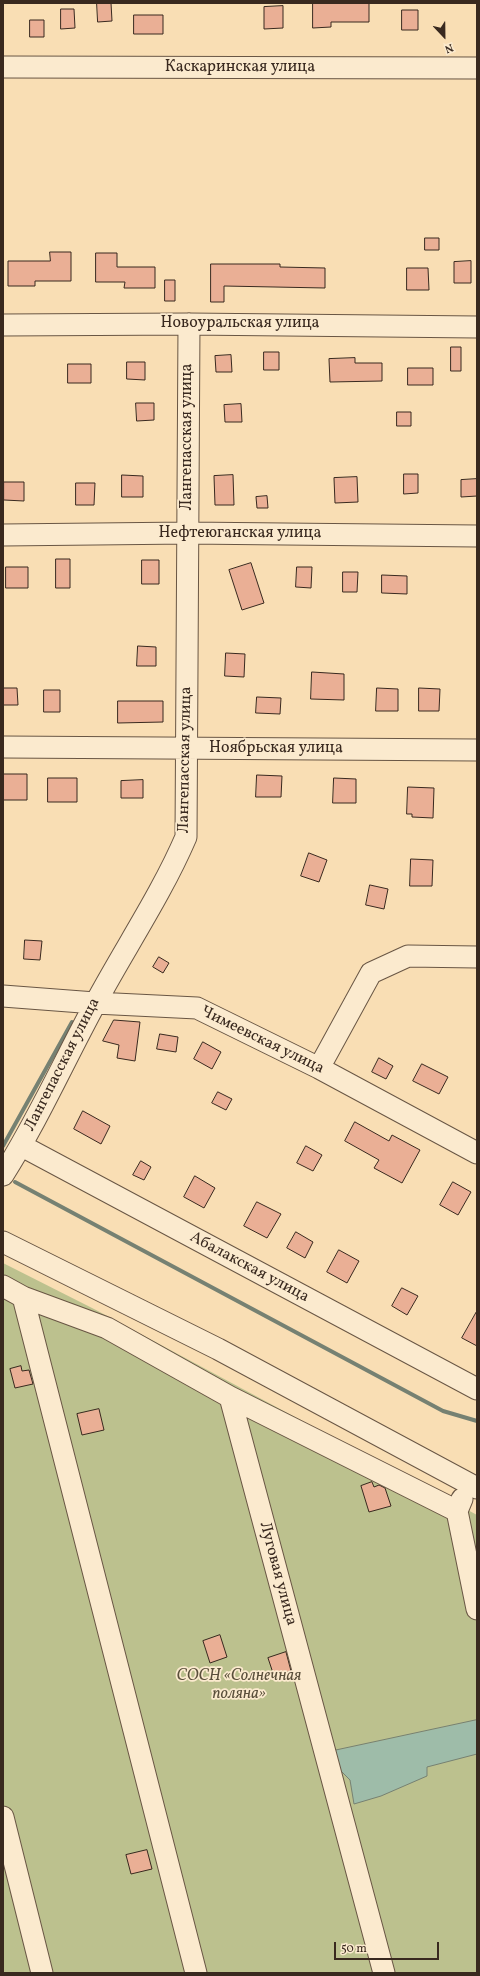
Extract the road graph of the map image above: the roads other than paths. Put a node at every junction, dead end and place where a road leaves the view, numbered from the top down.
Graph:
1 (3, 67) edge
2 (477, 68) edge
3 (3, 324) edge
4 (189, 324) junction
5 (477, 327) edge
6 (188, 533) junction
7 (3, 535) edge
8 (477, 536) edge
9 (3, 747) edge
10 (188, 748) junction
11 (477, 750) edge
12 (477, 957) edge
13 (3, 996) edge
14 (95, 1003) junction
15 (319, 1068) junction
16 (22, 1146) junction
17 (477, 1153) edge
18 (3, 1175) edge
19 (3, 1242) edge
20 (3, 1286) edge
21 (23, 1297) junction
22 (477, 1389) edge
23 (230, 1397) junction
24 (472, 1486) edge
25 (457, 1511) junction
26 (477, 1609) edge
27 (3, 1817) edge
28 (42, 1973) edge
29 (196, 1973) edge
30 (384, 1973) edge

1 - 2 street, Каскаринская улица
3 - 4 street, Новоуральская улица
4 - 5 street, Новоуральская улица
4 - 6 street, Лангепасская улица
6 - 7 street, Нефтеюганская улица
6 - 8 street, Нефтеюганская улица
6 - 10 street, Лангепасская улица
9 - 10 street, Ноябрьская улица
10 - 11 street, Ноябрьская улица
10 - 14 street, Лангепасская улица
12 - 15 street
13 - 14 street, Чимеевская улица
14 - 15 street, Чимеевская улица
14 - 16 street, Лангепасская улица
15 - 17 street, Чимеевская улица
16 - 18 street, Лангепасская улица
16 - 22 street, Абалакская улица
19 - 24 street
20 - 21 street
21 - 23 street
21 - 29 street
23 - 25 street
23 - 30 street, Луговая улица
24 - 25 street
25 - 26 street
27 - 28 street

